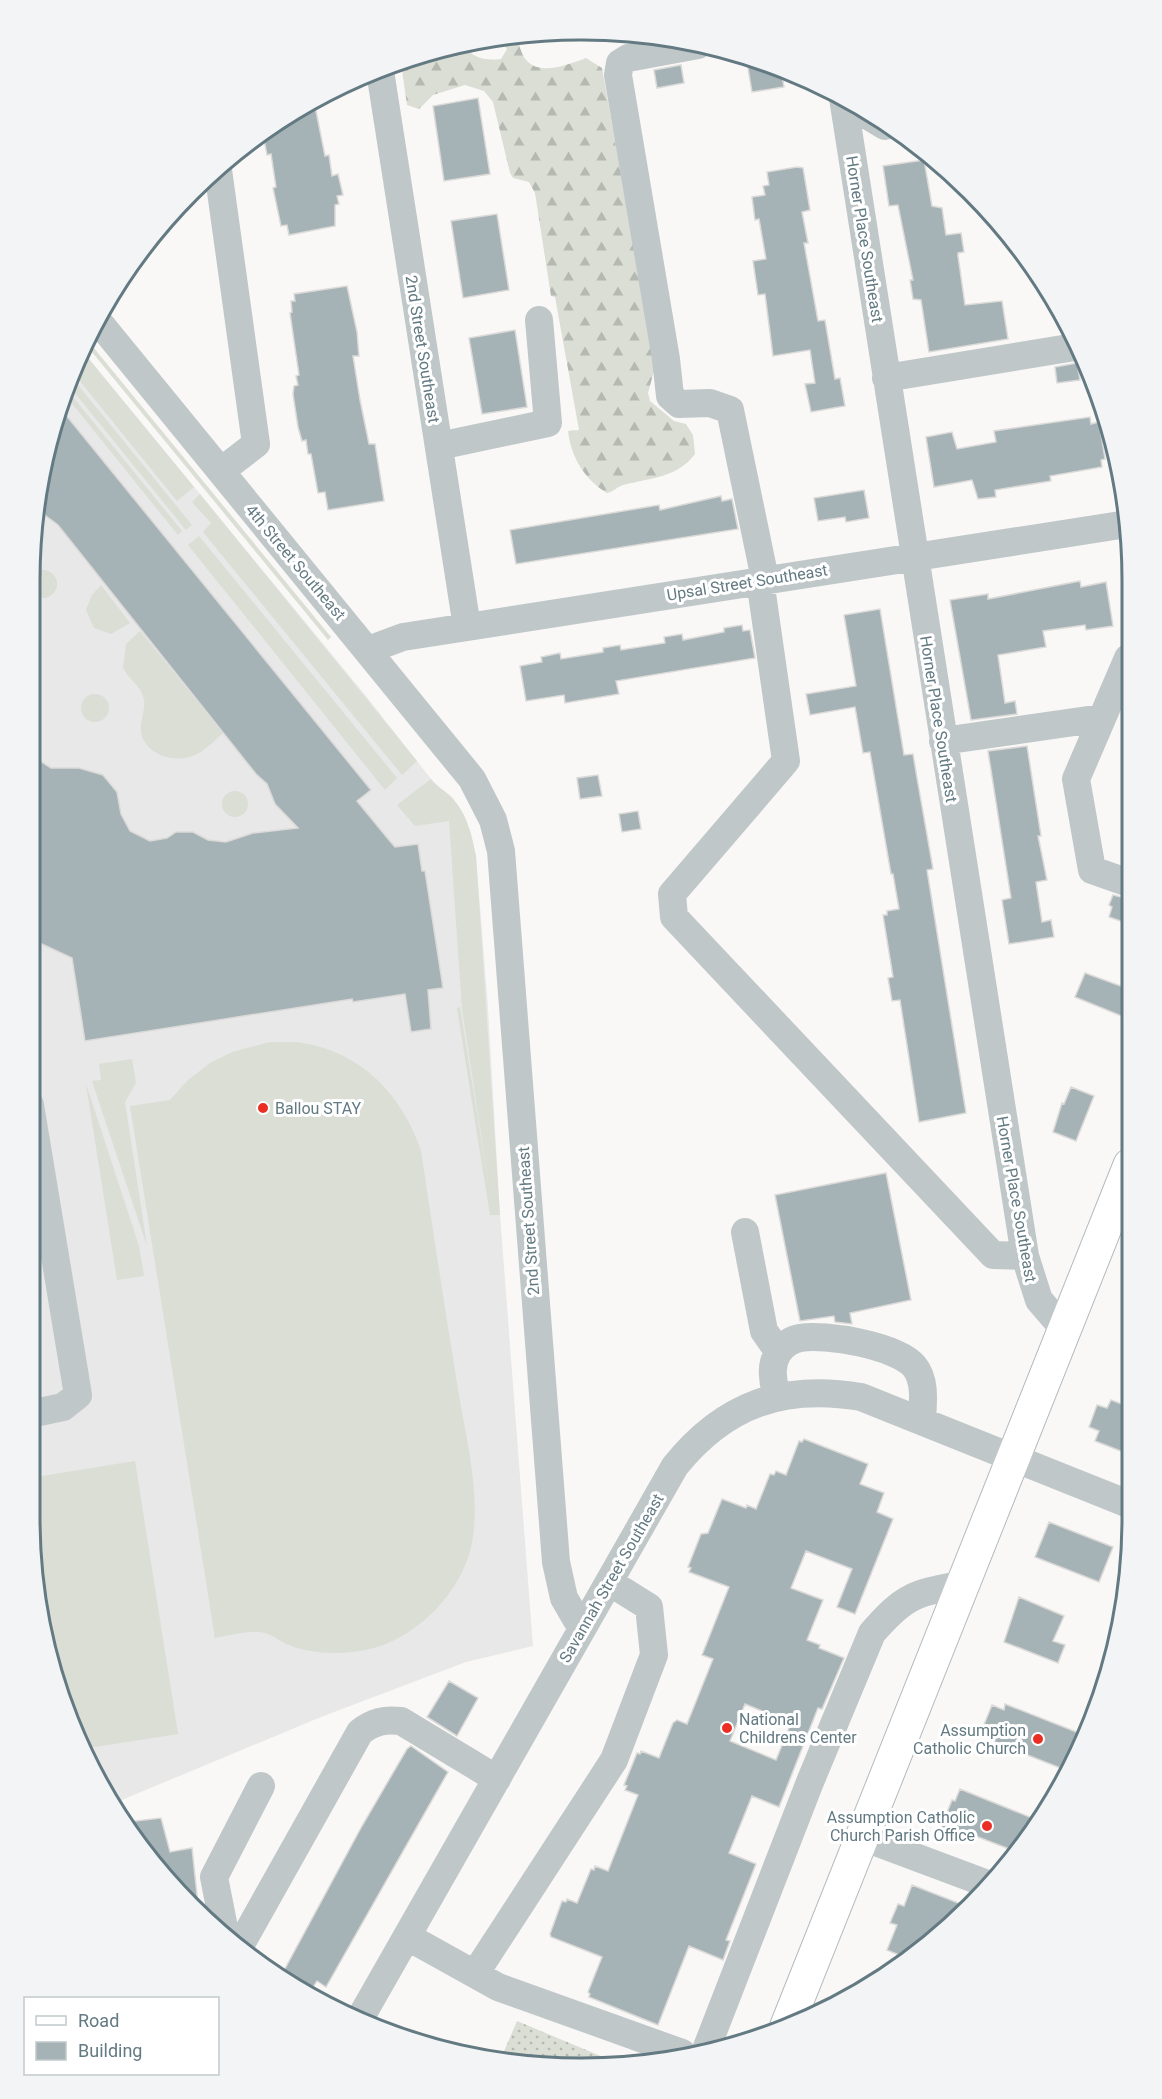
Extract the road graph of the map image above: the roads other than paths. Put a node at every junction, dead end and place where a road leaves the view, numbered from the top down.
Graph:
1 (676, 49) edge
2 (381, 79) edge
3 (846, 110) edge
4 (219, 180) edge
5 (539, 320) dead end
6 (104, 328) edge
7 (1068, 347) edge
8 (886, 378) junction
9 (439, 446) junction
10 (221, 471) junction
11 (1118, 525) edge
12 (914, 556) junction
13 (763, 580) junction
14 (467, 627) junction
15 (368, 650) junction
16 (1122, 672) edge
17 (1102, 718) junction
18 (943, 741) junction
19 (489, 808) joint
20 (1122, 881) edge
21 (40, 1165) edge
22 (1122, 1185) edge
23 (744, 1232) dead end
24 (1025, 1256) junction
25 (1064, 1329) junction
26 (778, 1351) junction
27 (776, 1397) junction
28 (40, 1412) edge
29 (922, 1420) junction
30 (1012, 1458) junction
31 (1122, 1501) edge
32 (609, 1582) junction
33 (963, 1584) junction
34 (582, 1629) junction
35 (497, 1779) junction
36 (261, 1786) dead end
37 (862, 1837) junction
38 (980, 1881) edge
39 (223, 1922) edge
40 (408, 1937) junction
41 (243, 1940) edge
42 (475, 1974) junction
43 (364, 2012) edge
44 (791, 2016) edge
45 (709, 2043) edge
46 (674, 2050) edge

1 - 13 street
2 - 9 street, 2nd Street Southeast
3 - 8 street, Horner Place Southeast
4 - 10 street
5 - 9 street
6 - 10 street, 4th Street Southeast
7 - 8 street
8 - 12 street, Horner Place Southeast
9 - 14 street, 2nd Street Southeast
10 - 15 street, 4th Street Southeast
11 - 12 street, Upsal Street Southeast
12 - 13 street, Upsal Street Southeast
12 - 18 street, Horner Place Southeast
13 - 14 street, Upsal Street Southeast
13 - 24 street
14 - 15 street, Upsal Street Southeast
15 - 19 street, 4th Street Southeast
16 - 17 street
17 - 18 street
17 - 20 street
18 - 24 street, Horner Place Southeast
19 - 34 street, 2nd Street Southeast
21 - 28 street
22 - 25 main road
23 - 26 street
24 - 25 street, Horner Place Southeast
25 - 30 main road
26 - 27 street
26 - 29 street
27 - 29 street, Savannah Street Southeast
27 - 32 street, Savannah Street Southeast
29 - 30 street, Savannah Street Southeast
30 - 31 street, Savannah Street Southeast
30 - 33 main road
32 - 34 street, Savannah Street Southeast
32 - 42 street
33 - 37 main road
33 - 45 street
34 - 35 street, Savannah Street Southeast
35 - 40 street, Savannah Street Southeast
35 - 41 street
36 - 39 street
37 - 38 street
37 - 44 main road
40 - 42 street
40 - 43 street, Savannah Street Southeast
42 - 46 street

